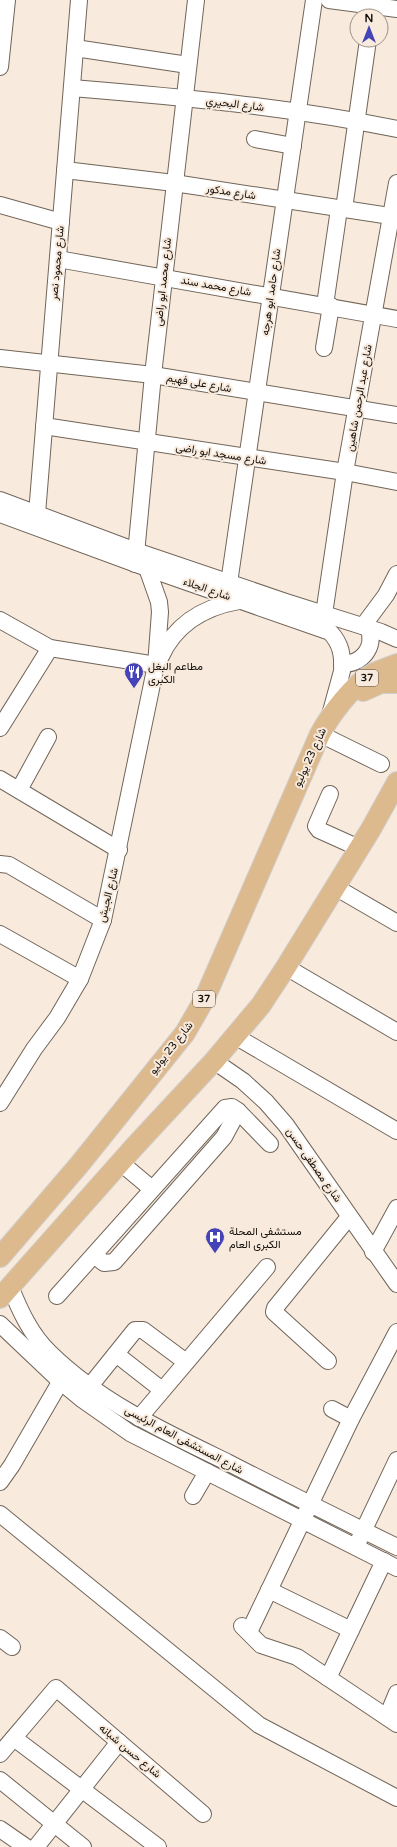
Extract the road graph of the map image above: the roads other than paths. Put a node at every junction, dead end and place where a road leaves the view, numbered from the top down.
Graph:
1 (7, 0) edge
2 (79, 0) edge
3 (196, 0) edge
4 (314, 0) edge
5 (329, 0) edge
6 (360, 8) edge
7 (75, 48) junction
8 (367, 48) edge
9 (188, 65) junction
10 (0, 66) edge
11 (72, 88) junction
12 (184, 98) junction
13 (298, 111) junction
14 (357, 120) junction
15 (397, 129) edge
16 (255, 140) dead end
17 (293, 146) junction
18 (65, 170) junction
19 (174, 183) junction
20 (397, 183) edge
21 (284, 201) junction
22 (0, 205) edge
23 (342, 209) junction
24 (394, 217) edge
25 (61, 222) junction
26 (58, 259) junction
27 (164, 277) junction
28 (270, 296) junction
29 (328, 306) junction
30 (374, 314) junction
31 (397, 318) edge
32 (324, 348) dead end
33 (0, 358) edge
34 (49, 363) junction
35 (153, 375) junction
36 (256, 392) junction
37 (357, 409) junction
38 (397, 416) edge
39 (44, 426) junction
40 (146, 442) junction
41 (246, 458) junction
42 (345, 472) junction
43 (397, 482) edge
44 (0, 500) edge
45 (0, 514) edge
46 (36, 520) junction
47 (139, 561) junction
48 (397, 574) edge
49 (229, 583) junction
50 (240, 601) junction
51 (324, 614) junction
52 (0, 620) edge
53 (366, 628) junction
54 (397, 639) edge
55 (50, 648) junction
56 (156, 664) junction
57 (342, 664) junction
58 (397, 664) edge
59 (397, 683) edge
60 (344, 701) junction
61 (324, 725) junction
62 (0, 728) edge
63 (48, 737) dead end
64 (381, 764) dead end
65 (0, 779) edge
66 (397, 782) edge
67 (19, 790) junction
68 (330, 794) dead end
69 (359, 848) junction
70 (119, 850) junction
71 (0, 864) edge
72 (335, 887) junction
73 (103, 920) junction
74 (397, 923) edge
75 (0, 934) edge
76 (286, 967) junction
77 (80, 979) junction
78 (397, 1032) edge
79 (235, 1036) junction
80 (214, 1061) junction
81 (3, 1092) edge
82 (238, 1111) junction
83 (111, 1124) junction
84 (397, 1131) edge
85 (270, 1144) dead end
86 (135, 1146) junction
87 (121, 1162) junction
88 (79, 1165) junction
89 (104, 1182) junction
90 (156, 1184) junction
91 (175, 1192) junction
92 (397, 1208) edge
93 (127, 1217) junction
94 (350, 1217) junction
95 (142, 1230) junction
96 (373, 1252) junction
97 (94, 1255) junction
98 (0, 1257) edge
99 (267, 1267) dead end
100 (397, 1284) edge
101 (5, 1292) edge
102 (58, 1296) dead end
103 (0, 1324) edge
104 (397, 1332) edge
105 (116, 1354) junction
106 (328, 1361) dead end
107 (186, 1362) junction
108 (64, 1375) junction
109 (90, 1386) junction
110 (162, 1390) junction
111 (332, 1409) dead end
112 (139, 1418) junction
113 (351, 1419) junction
114 (222, 1460) junction
115 (397, 1460) edge
116 (211, 1474) junction
117 (0, 1482) edge
118 (194, 1496) dead end
119 (310, 1504) junction
120 (0, 1514) edge
121 (302, 1520) junction
122 (363, 1530) junction
123 (397, 1547) edge
124 (356, 1548) junction
125 (390, 1564) edge
126 (269, 1590) junction
127 (351, 1630) junction
128 (328, 1678) junction
129 (397, 1693) edge
130 (392, 1721) edge
131 (14, 1738) junction
132 (119, 1742) junction
133 (0, 1754) edge
134 (0, 1780) edge
135 (82, 1790) junction
136 (397, 1798) edge
137 (203, 1814) dead end
138 (54, 1824) junction
139 (0, 1829) edge
140 (26, 1847) edge
141 (36, 1847) edge
142 (83, 1847) edge
143 (158, 1847) edge

1 - 10 street
2 - 7 street, شارع محمود نصر
3 - 9 street, شارع محمد ابو راضى
4 - 13 street, شارع حامد ابو هرجه
5 - 6 street
7 - 9 street
7 - 11 street, شارع محمود نصر
8 - 14 street
9 - 12 street, شارع محمد ابو راضى
11 - 12 street, شارع البحيري
11 - 18 street, شارع محمود نصر
12 - 13 street, شارع البحيري
12 - 19 street, شارع محمد ابو راضى
13 - 14 street, شارع البحيري
13 - 17 street, شارع حامد ابو هرجه
14 - 15 street, شارع البحيري
14 - 23 street
16 - 17 street
17 - 21 street, شارع حامد ابو هرجه
18 - 19 street, شارع مدكور
18 - 25 street, شارع محمود نصر
19 - 21 street, شارع مدكور
19 - 27 street, شارع محمد ابو راضى
20 - 24 street, شارع عبد الرحمن شاهين
21 - 23 street, شارع مدكور
21 - 28 street, شارع حامد ابو هرجه
22 - 25 street
23 - 24 street, شارع مدكور
23 - 29 street
24 - 30 street, شارع عبد الرحمن شاهين
25 - 26 street, شارع محمود نصر
26 - 27 street, شارع محمد سند
26 - 34 street, شارع محمود نصر
27 - 28 street, شارع محمد سند
27 - 35 street, شارع محمد ابو راضى
28 - 29 street, شارع محمد سند
28 - 36 street, شارع حامد ابو هرجه
29 - 30 street, شارع محمد سند
29 - 32 street
30 - 31 street, شارع محمد سند
30 - 37 street, شارع عبد الرحمن شاهين
33 - 34 street, شارع على فهيم
34 - 35 street, شارع على فهيم
34 - 39 street, شارع محمود نصر
35 - 36 street, شارع على فهيم
35 - 40 street, شارع محمد ابو راضى
36 - 37 street, شارع على فهيم
36 - 41 street, شارع حامد ابو هرجه
37 - 38 street, شارع على فهيم
37 - 42 street, شارع عبد الرحمن شاهين
39 - 40 street, شارع مسجد ابو راضى
39 - 46 street, شارع محمود نصر
40 - 41 street, شارع مسجد ابو راضى
40 - 47 street, شارع محمد ابو راضى
41 - 42 street, شارع مسجد ابو راضى
41 - 49 street, شارع حامد ابو هرجه
42 - 43 street, شارع مسجد ابو راضى
42 - 51 street, شارع عبد الرحمن شاهين
44 - 46 street, شارع الجلاء
45 - 46 street, شارع الجلاء
46 - 47 street, شارع الجلاء
47 - 49 street, شارع الجلاء
47 - 50 street, شارع الجلاء
47 - 56 street, شارع الجيش
48 - 53 street
49 - 51 street, شارع الجلاء
50 - 56 street, شارع الجيش
50 - 57 street, شارع الجلاء
51 - 53 street, شارع الجلاء
52 - 55 street
53 - 54 street, شارع الجلاء
53 - 57 street
55 - 56 street
55 - 62 street
56 - 70 street, شارع الجيش
57 - 61 street, شارع الجلاء
58 - 60 main road, 37
59 - 60 main road
60 - 61 main road, شارع 23 يوليو / 37
61 - 64 street
61 - 83 main road, شارع 23 يوليو / 37
63 - 67 street
65 - 67 street
66 - 69 main road
67 - 70 street
68 - 69 street
69 - 72 main road
70 - 73 street, شارع الجيش
71 - 73 street
72 - 74 street
72 - 76 main road
73 - 77 street, شارع الجيش
75 - 77 street
76 - 78 street
76 - 79 main road
77 - 81 street, شارع الجيش
79 - 80 main road
79 - 84 street
80 - 86 main road
80 - 94 street, شارع مصطفى حسن
82 - 85 street
82 - 90 street
82 - 91 street
83 - 86 main road
83 - 88 main road, شارع 23 يوليو / 37
86 - 87 main road
87 - 89 main road
87 - 90 street
88 - 89 main road
88 - 98 main road, شارع 23 يوليو / 37
89 - 101 main road
90 - 91 street
90 - 93 street
91 - 95 street
92 - 96 street
93 - 95 street
93 - 97 street
94 - 96 street, شارع مصطفى حسن
94 - 106 street
95 - 97 street
96 - 100 street, شارع مصطفى حسن
97 - 102 street
99 - 107 street
101 - 108 street, شارع المستشفى العام الرئيسى
103 - 108 street, شارع المستشفى العام الرئيسى
104 - 113 street
105 - 107 street
105 - 109 street
105 - 110 street
107 - 110 street
108 - 109 street, شارع المستشفى العام الرئيسى
108 - 116 street, شارع المستشفى العام الرئيسى
108 - 117 street
109 - 112 street, شارع المستشفى العام الرئيسى
110 - 112 street
111 - 113 street
112 - 114 street, شارع المستشفى العام الرئيسى
113 - 119 street
114 - 116 street
114 - 119 street, شارع المستشفى العام الرئيسى
115 - 122 street
116 - 118 street
116 - 121 street, شارع المستشفى العام الرئيسى
119 - 121 street
119 - 122 street, شارع المستشفى العام الرئيسى
120 - 136 street
121 - 124 street, شارع المستشفى العام الرئيسى
121 - 126 street
122 - 123 street, شارع المستشفى العام الرئيسى
122 - 124 street
124 - 125 street, شارع المستشفى العام الرئيسى
125 - 127 street
126 - 127 street
126 - 128 street
127 - 128 street
128 - 130 street
129 - 130 street
131 - 132 street, شارع حسن شبانه
131 - 133 street
131 - 135 street
132 - 135 street
132 - 137 street, شارع حسن شبانه
134 - 138 street
135 - 138 street
135 - 143 street
138 - 141 street
138 - 142 street
139 - 140 street

